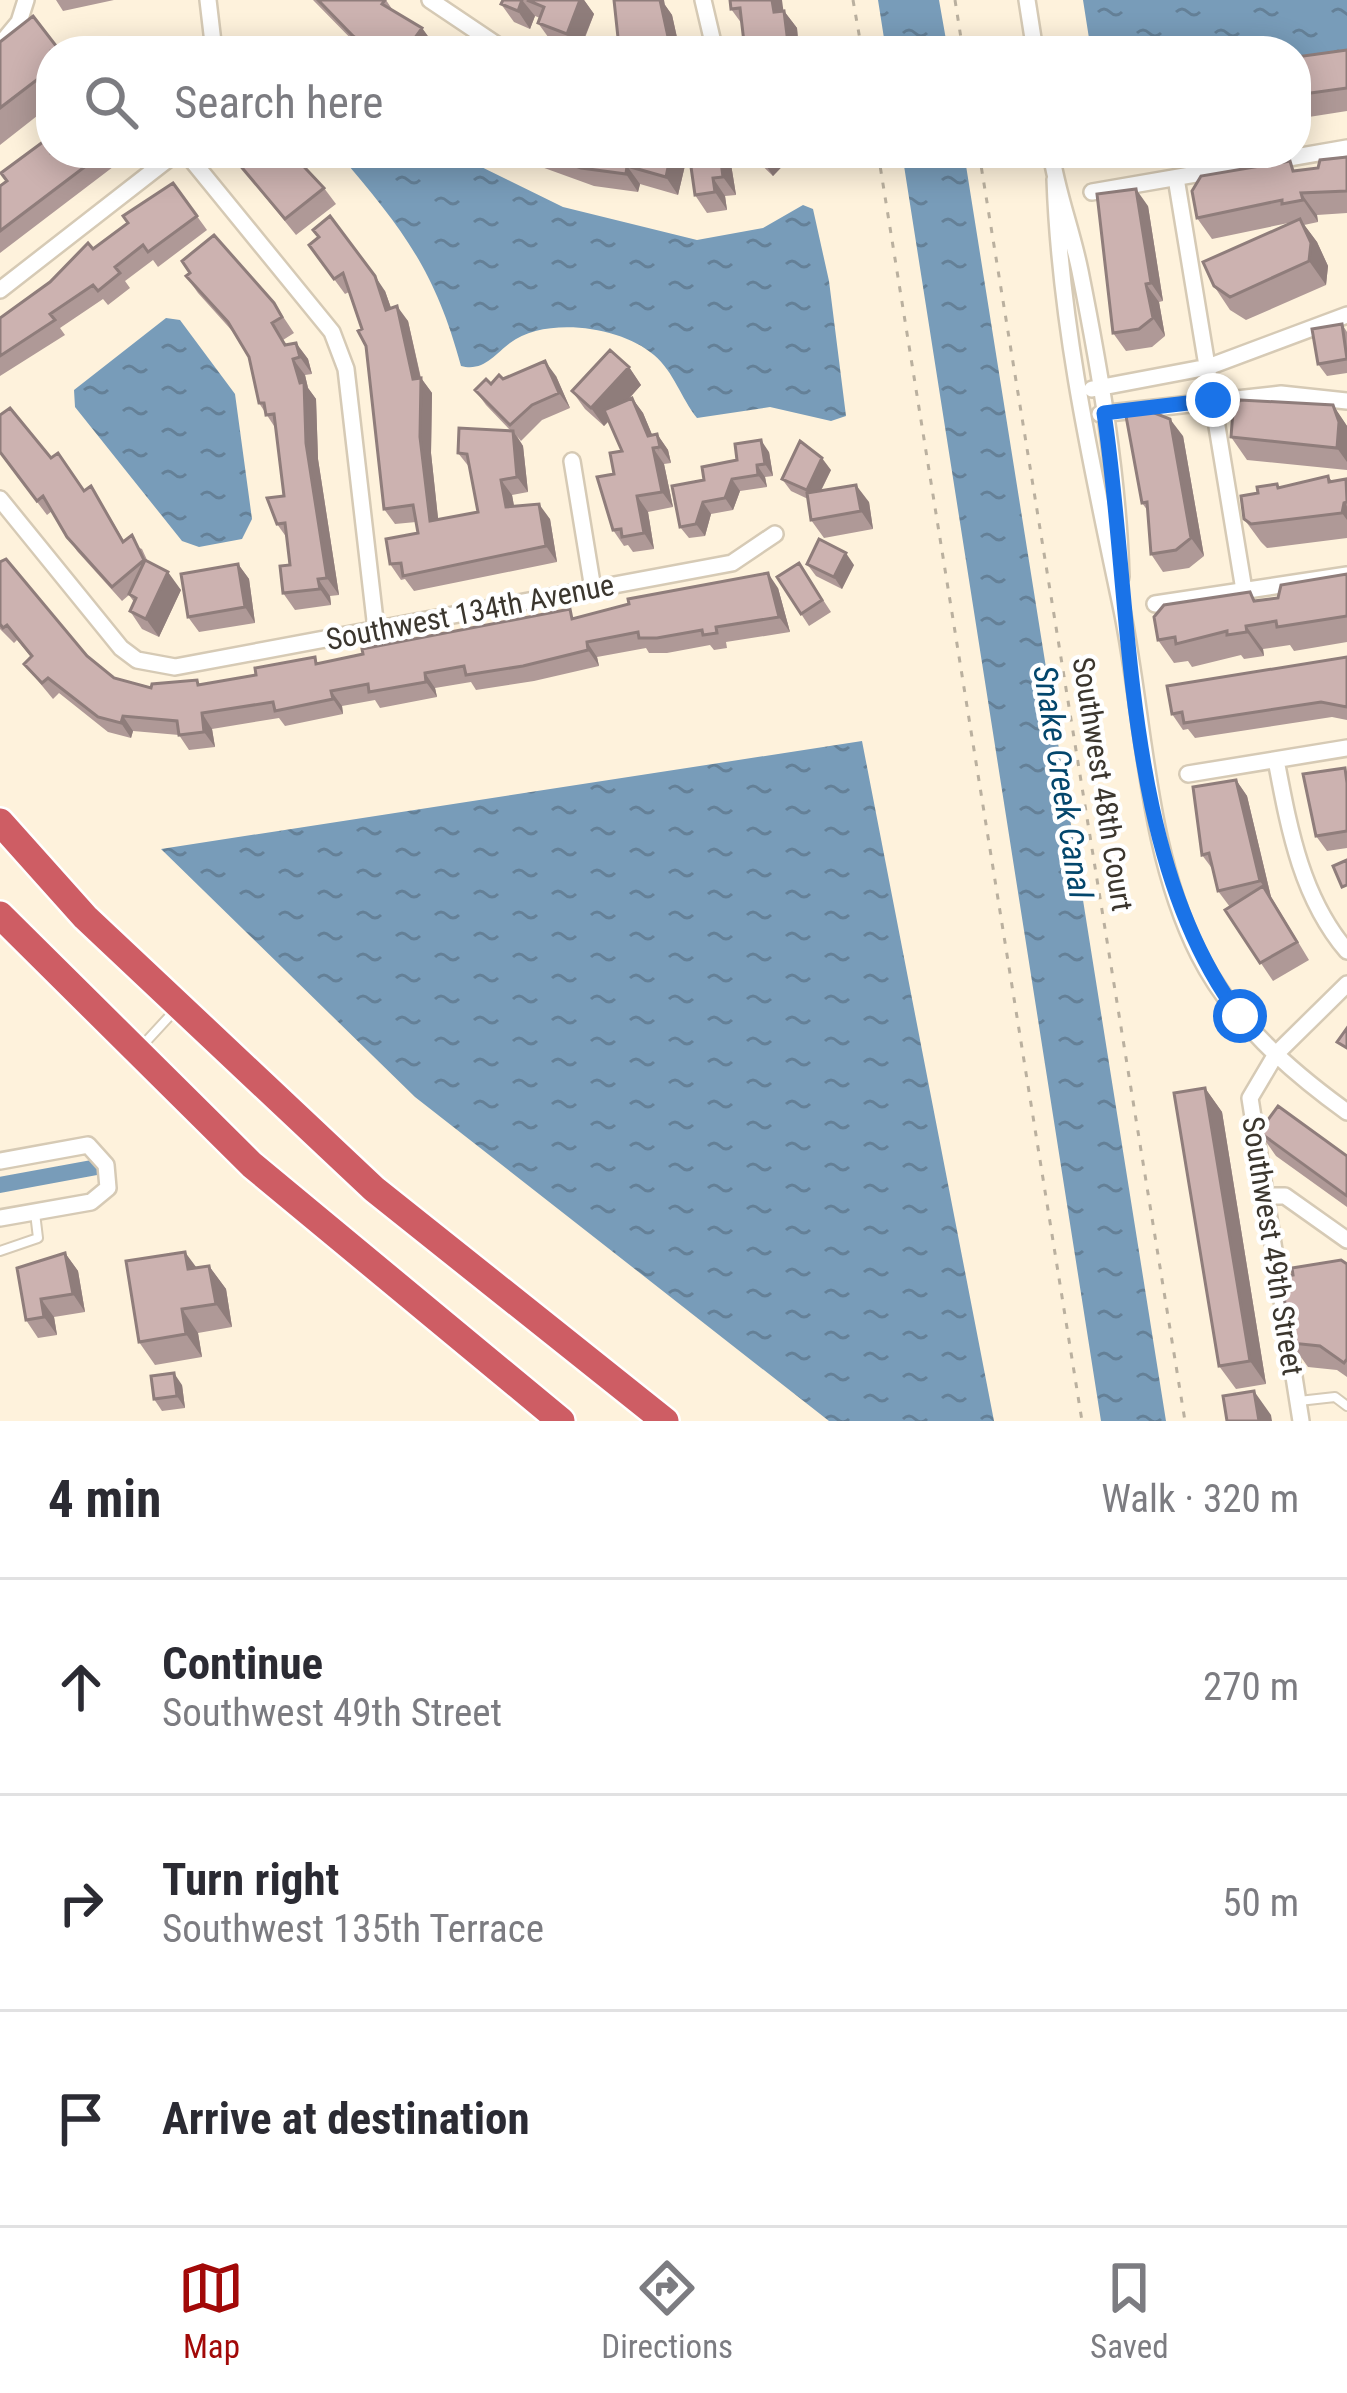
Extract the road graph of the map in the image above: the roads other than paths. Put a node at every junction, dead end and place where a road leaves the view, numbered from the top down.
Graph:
1 (26, 0) edge
2 (208, 0) edge
3 (430, 0) edge
4 (704, 0) edge
5 (1027, 0) edge
6 (212, 36) edge
7 (484, 36) edge
8 (712, 36) edge
9 (1033, 36) edge
10 (0, 45) edge
11 (1347, 148) edge
12 (1311, 154) edge
13 (157, 168) edge
14 (198, 168) edge
15 (1053, 168) edge
16 (1233, 168) edge
17 (1176, 178) junction
18 (1055, 179) junction
19 (1091, 192) dead end
20 (0, 290) edge
21 (1347, 315) edge
22 (1208, 367) junction
23 (1100, 387) junction
24 (1079, 391) junction
25 (1213, 400) junction
26 (1347, 401) edge
27 (1104, 413) junction
28 (1083, 417) junction
29 (572, 460) dead end
30 (0, 499) edge
31 (775, 534) dead end
32 (1347, 575) edge
33 (593, 589) junction
34 (1244, 590) junction
35 (1155, 604) dead end
36 (1122, 610) junction
37 (376, 629) junction
38 (1347, 748) edge
39 (1276, 760) junction
40 (1188, 774) dead end
41 (0, 822) edge
42 (0, 915) edge
43 (1347, 951) edge
44 (1347, 984) edge
45 (178, 1007) junction
46 (135, 1053) junction
47 (1276, 1054) junction
48 (1347, 1112) edge
49 (0, 1161) edge
50 (1265, 1196) junction
51 (35, 1212) junction
52 (0, 1218) edge
53 (1347, 1240) edge
54 (0, 1251) edge
55 (1300, 1268) edge
56 (1277, 1271) junction
57 (1298, 1402) junction
58 (1347, 1406) edge
59 (561, 1421) edge
60 (665, 1421) edge
61 (1301, 1421) edge

1 - 10 street
2 - 6 street
3 - 7 street
4 - 8 street
5 - 9 street
11 - 12 street
13 - 20 street
14 - 37 street
15 - 18 street
16 - 17 street
17 - 19 street
17 - 22 street
18 - 23 street
18 - 24 street
21 - 22 street
22 - 23 street
22 - 25 street
23 - 24 street
23 - 27 street
24 - 28 street
25 - 26 street
25 - 27 street
25 - 34 street
27 - 28 street
27 - 36 street
28 - 36 street
29 - 33 street
30 - 37 street, Southwest 134th Avenue
31 - 33 street, Southwest 134th Avenue
32 - 34 street
33 - 37 street, Southwest 134th Avenue
34 - 35 street
36 - 47 street
38 - 39 street
39 - 40 street
39 - 43 street
41 - 45 highway
42 - 46 highway
44 - 47 street
45 - 46 lane
45 - 60 highway
46 - 59 highway
47 - 48 street
47 - 50 street, Southwest 49th Street
49 - 51 street
50 - 53 street
50 - 56 street, Southwest 49th Street
51 - 52 street
51 - 54 lane
55 - 56 street
56 - 57 street, Southwest 49th Street
57 - 58 lane
57 - 61 street, Southwest 49th Street

